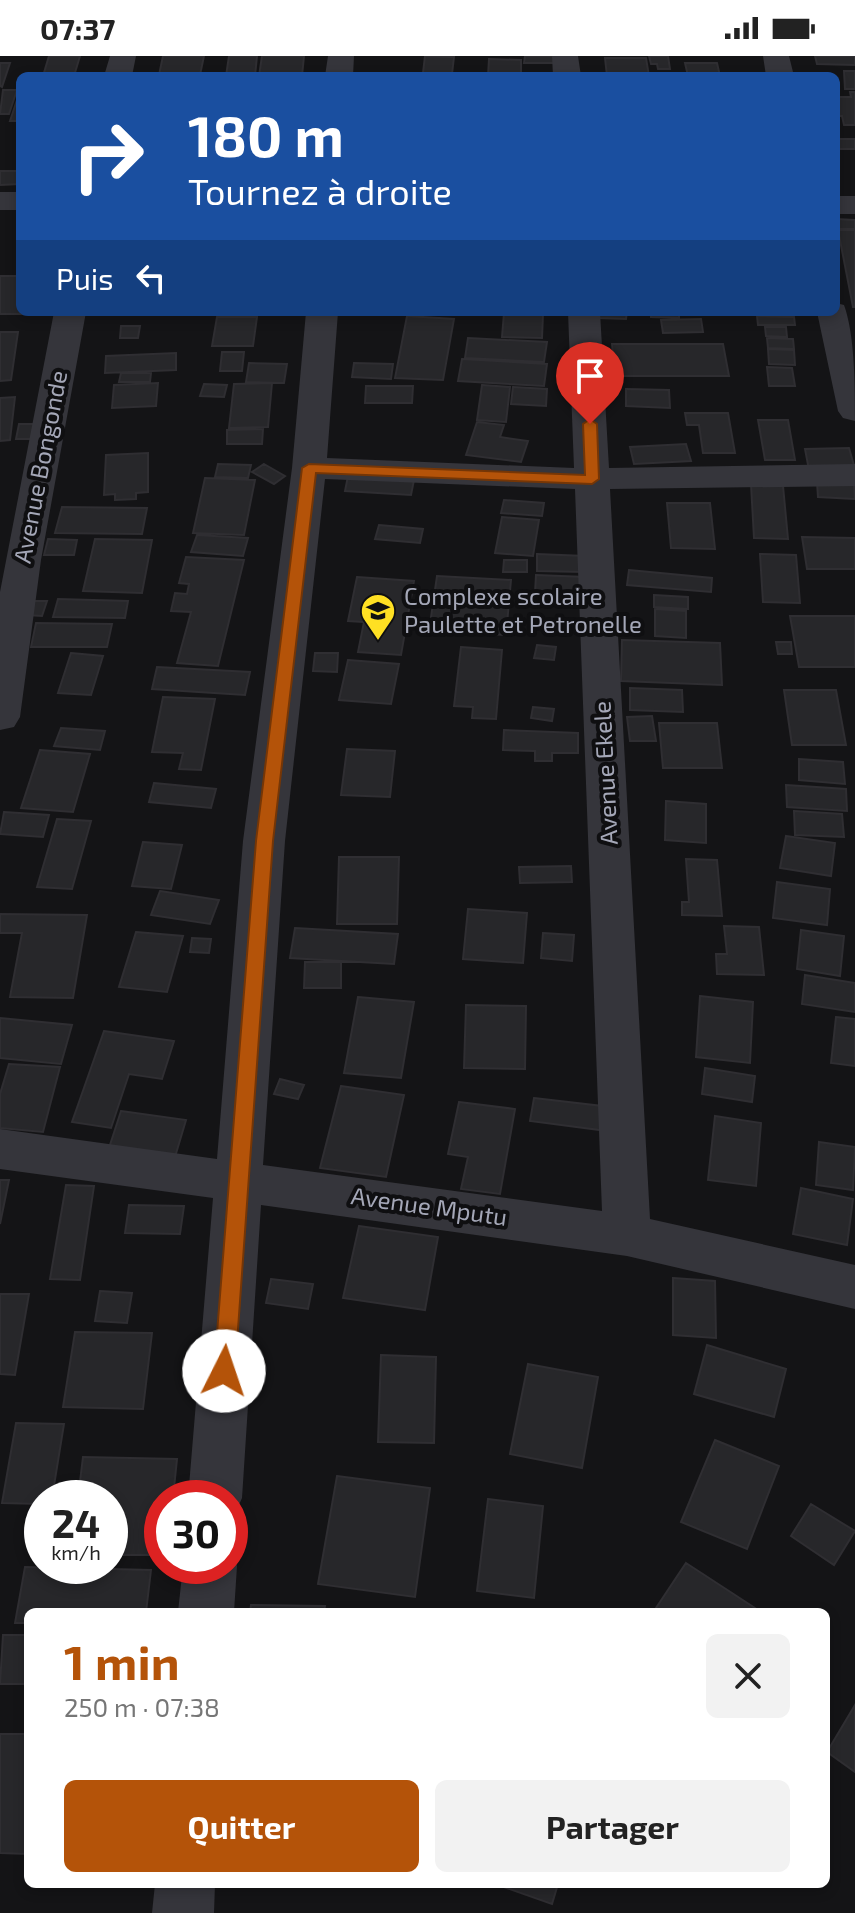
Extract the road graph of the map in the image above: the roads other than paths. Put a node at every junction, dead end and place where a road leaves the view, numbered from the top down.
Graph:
1 (69, 316) edge
2 (322, 316) edge
3 (584, 316) edge
4 (834, 316) edge
5 (855, 411) edge
6 (309, 468) junction
7 (855, 475) edge
8 (592, 479) junction
9 (0, 717) edge
10 (0, 1149) edge
11 (239, 1180) junction
12 (627, 1235) junction
13 (855, 1287) edge
14 (216, 1480) edge
15 (208, 1584) edge
16 (206, 1608) edge
17 (185, 1888) edge
18 (183, 1913) edge

1 - 9 street, Avenue Bongonde
2 - 6 street
3 - 8 street, Avenue Ekele
4 - 5 street
6 - 8 street
6 - 11 street
7 - 8 street
8 - 12 street, Avenue Ekele
10 - 11 street, Avenue Mputu
11 - 12 street, Avenue Mputu
11 - 14 street
12 - 13 street, Avenue Mputu
15 - 16 street
17 - 18 street

